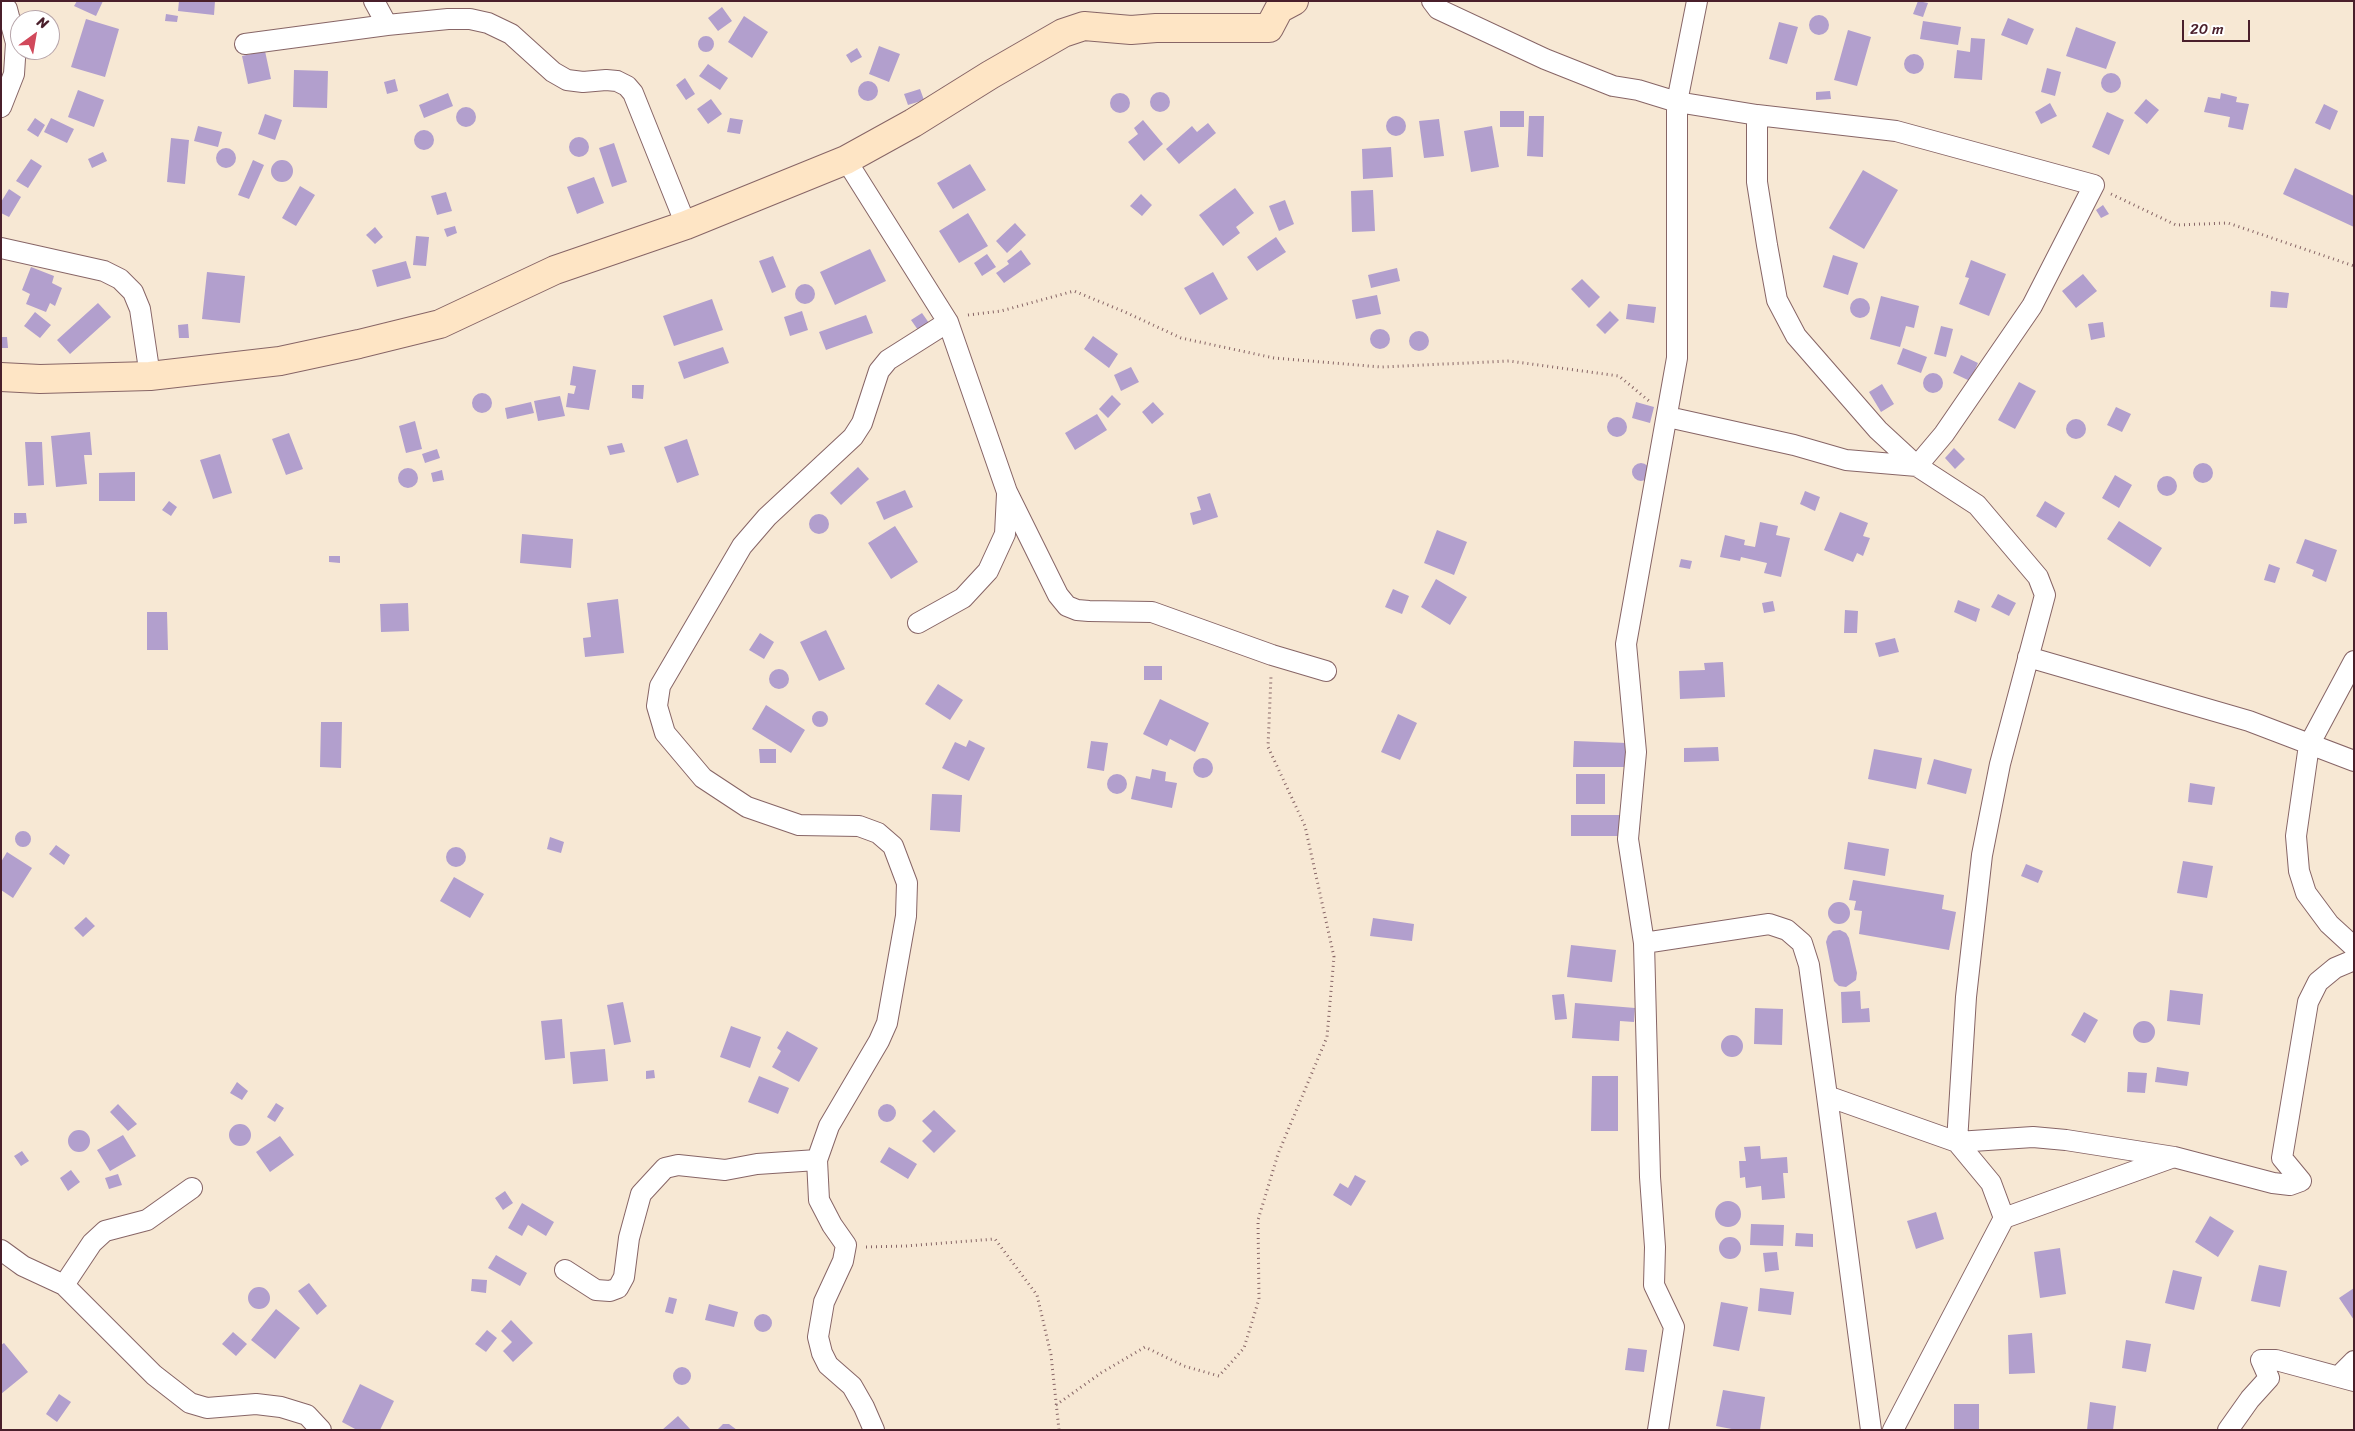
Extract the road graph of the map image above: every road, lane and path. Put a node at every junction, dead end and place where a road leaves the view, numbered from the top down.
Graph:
1 (374, 1) edge
2 (1294, 1) edge
3 (1432, 1) edge
4 (1697, 1) edge
5 (1, 2) edge
6 (386, 25) junction
7 (245, 44) dead end
8 (1677, 102) junction
9 (1, 107) edge
10 (1757, 116) junction
11 (846, 160) junction
12 (2094, 185) junction
13 (686, 225) junction
14 (1, 248) edge
15 (2354, 266) edge
16 (948, 322) junction
17 (150, 376) junction
18 (1, 378) edge
19 (1668, 417) junction
20 (1916, 466) junction
21 (1007, 492) junction
22 (918, 623) dead end
23 (1272, 655) junction
24 (2028, 657) junction
25 (2354, 661) edge
26 (1326, 671) dead end
27 (2310, 745) junction
28 (2354, 761) edge
29 (1644, 943) junction
30 (2354, 946) edge
31 (2354, 960) edge
32 (1827, 1096) junction
33 (1957, 1142) junction
34 (2174, 1158) junction
35 (817, 1160) junction
36 (192, 1188) dead end
37 (2004, 1218) junction
38 (846, 1245) junction
39 (1, 1250) edge
40 (564, 1270) dead end
41 (64, 1285) junction
42 (2354, 1361) edge
43 (2346, 1379) edge
44 (1056, 1405) junction
45 (321, 1430) edge
46 (874, 1430) edge
47 (1059, 1430) edge
48 (1658, 1430) edge
49 (1871, 1430) edge
50 (1894, 1430) edge
51 (2228, 1430) edge

1 - 6 street
2 - 11 street
3 - 8 street
4 - 8 street
5 - 9 street
6 - 7 street
6 - 13 street
8 - 10 street
8 - 19 street
10 - 12 street
10 - 20 street
11 - 13 street
11 - 16 street
12 - 15 path
12 - 20 street
13 - 17 street
14 - 17 street
16 - 19 path
16 - 21 street
16 - 35 street
17 - 18 street
19 - 20 street
19 - 29 street
20 - 24 street
21 - 22 street
21 - 23 street
23 - 26 street
23 - 44 path
24 - 27 street
24 - 33 street
25 - 27 street
27 - 28 street
27 - 30 street
29 - 32 street
29 - 48 street
31 - 34 street
32 - 33 street
32 - 49 street
33 - 34 street
33 - 37 street
34 - 37 street
35 - 38 street
35 - 40 street
36 - 41 street
37 - 50 street
38 - 44 path
38 - 46 street
39 - 41 street
41 - 45 street
42 - 43 street
43 - 51 street
44 - 47 path

